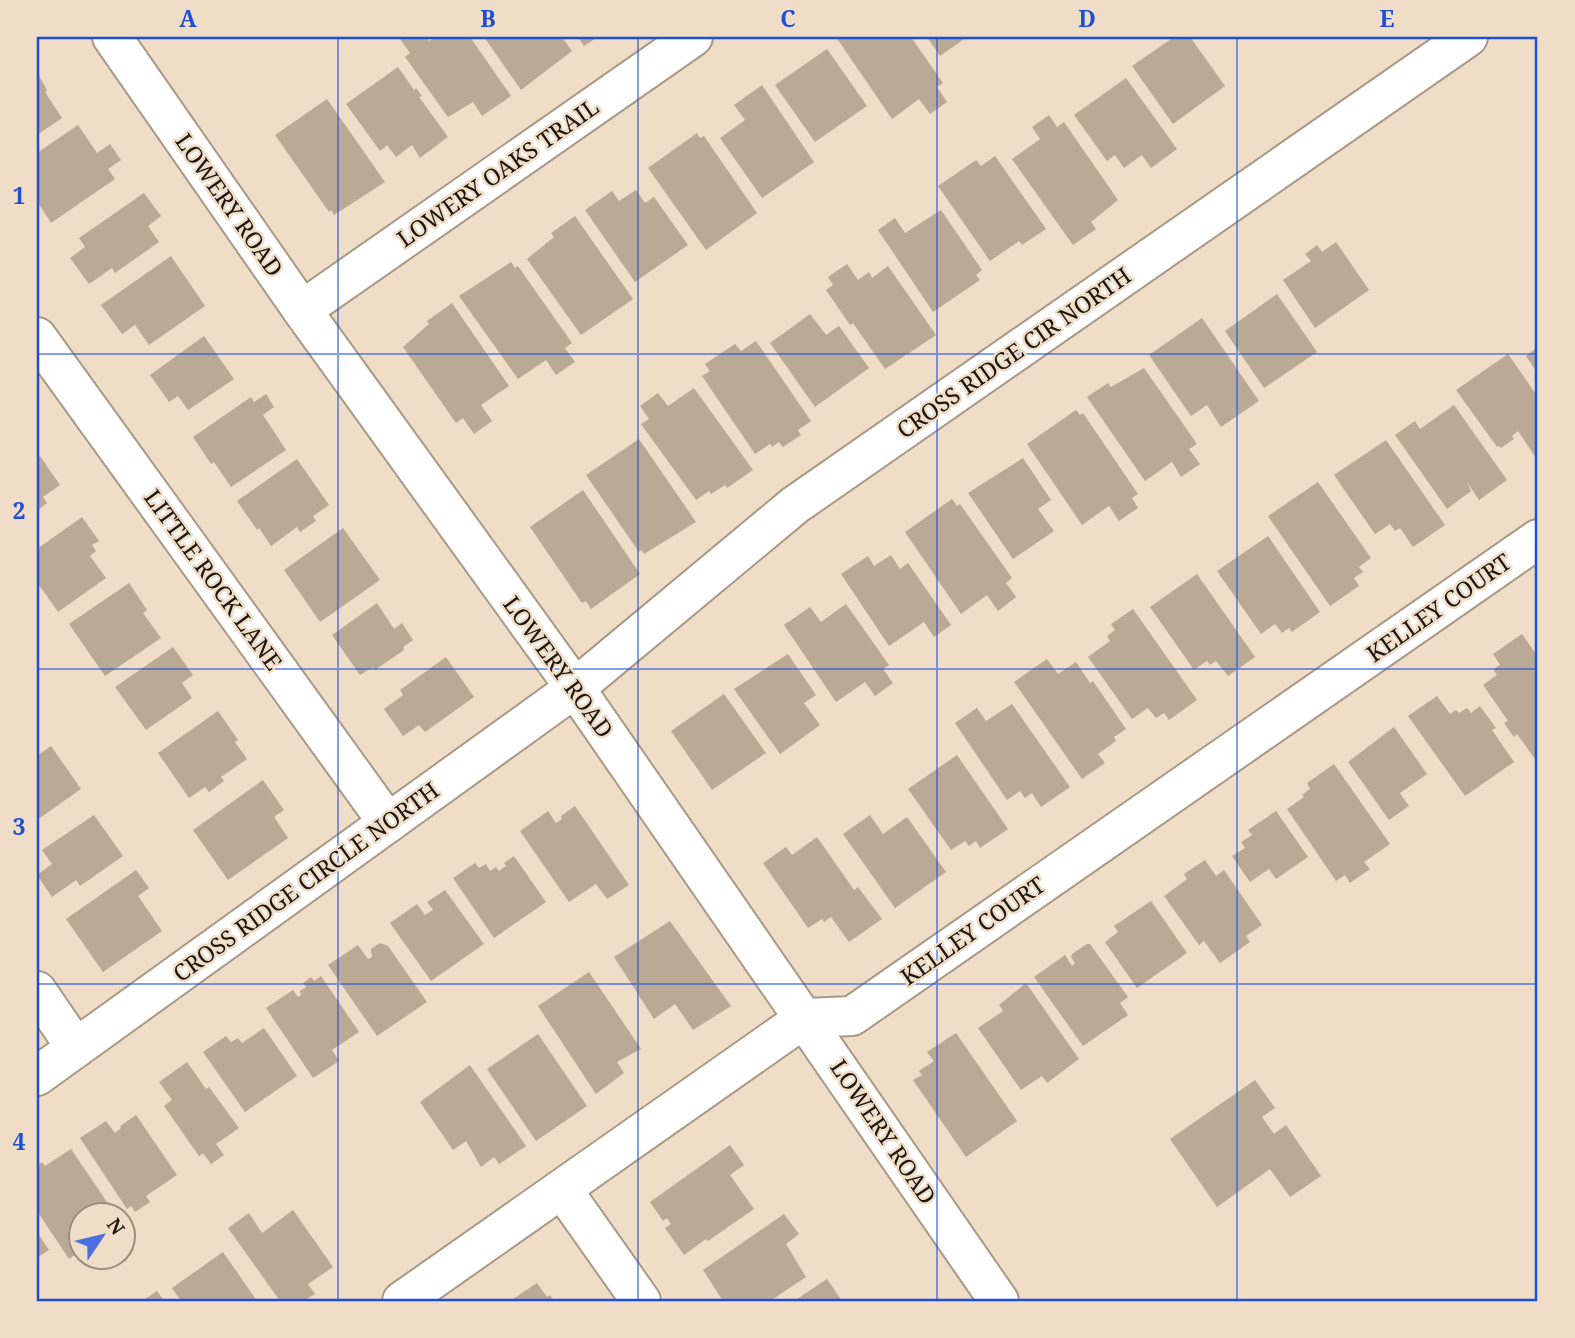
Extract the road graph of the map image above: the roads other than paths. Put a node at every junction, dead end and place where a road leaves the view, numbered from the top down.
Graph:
1 (112, 37) edge
2 (693, 37) edge
3 (1468, 37) edge
4 (302, 310) junction
5 (37, 337) edge
6 (1538, 539) edge
7 (575, 688) junction
8 (388, 823) junction
9 (37, 991) edge
10 (805, 1018) junction
11 (76, 1048) junction
12 (37, 1076) edge
13 (562, 1189) junction
14 (402, 1301) edge
15 (641, 1301) edge
16 (999, 1301) edge

1 - 4 street, LOWERY ROAD
2 - 4 street, LOWERY OAKS TRAIL
3 - 7 street, CROSS RIDGE CIR NORTH
4 - 7 street, LOWERY ROAD
5 - 8 street, LITTLE ROCK LANE
6 - 10 street, KELLEY COURT
7 - 8 street, CROSS RIDGE CIRCLE NORTH
7 - 10 street, LOWERY ROAD
8 - 11 street, CROSS RIDGE CIRCLE NORTH
9 - 11 street
10 - 13 street
10 - 16 street, LOWERY ROAD
11 - 12 street, CROSS RIDGE CIRCLE NORTH
13 - 14 street
13 - 15 street

